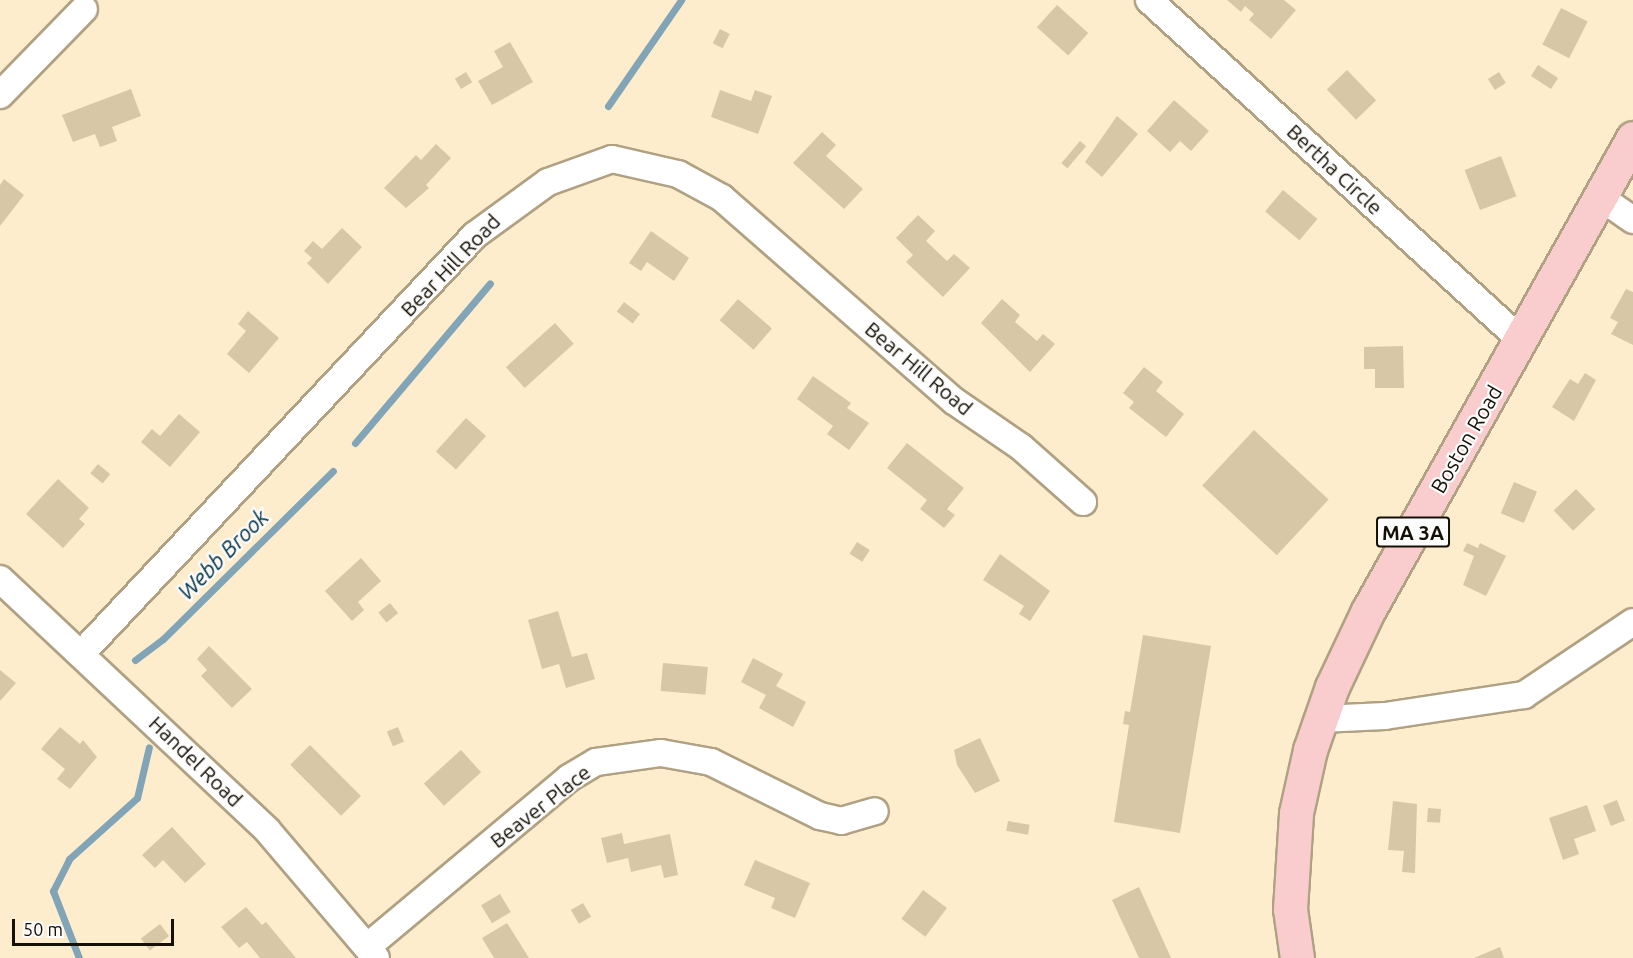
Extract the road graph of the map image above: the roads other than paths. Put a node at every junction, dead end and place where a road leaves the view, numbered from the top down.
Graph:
1 (1149, 0) edge
2 (84, 9) dead end
3 (0, 95) edge
4 (1633, 138) edge
5 (1600, 197) junction
6 (1633, 220) edge
7 (1521, 340) junction
8 (1083, 502) dead end
9 (0, 579) edge
10 (1633, 622) edge
11 (81, 654) junction
12 (1321, 719) junction
13 (875, 811) dead end
14 (372, 952) edge
15 (1297, 958) edge

1 - 7 street, Bertha Circle
2 - 3 street
4 - 5 main road, Boston Road / MA 3A
5 - 6 street
5 - 7 main road, Boston Road / MA 3A
7 - 12 main road, Boston Road / MA 3A
8 - 11 street, Bear Hill Road
9 - 11 street, Handel Road
10 - 12 street
11 - 14 street, Handel Road
12 - 15 main road, Boston Road / MA 3A
13 - 14 street, Beaver Place

